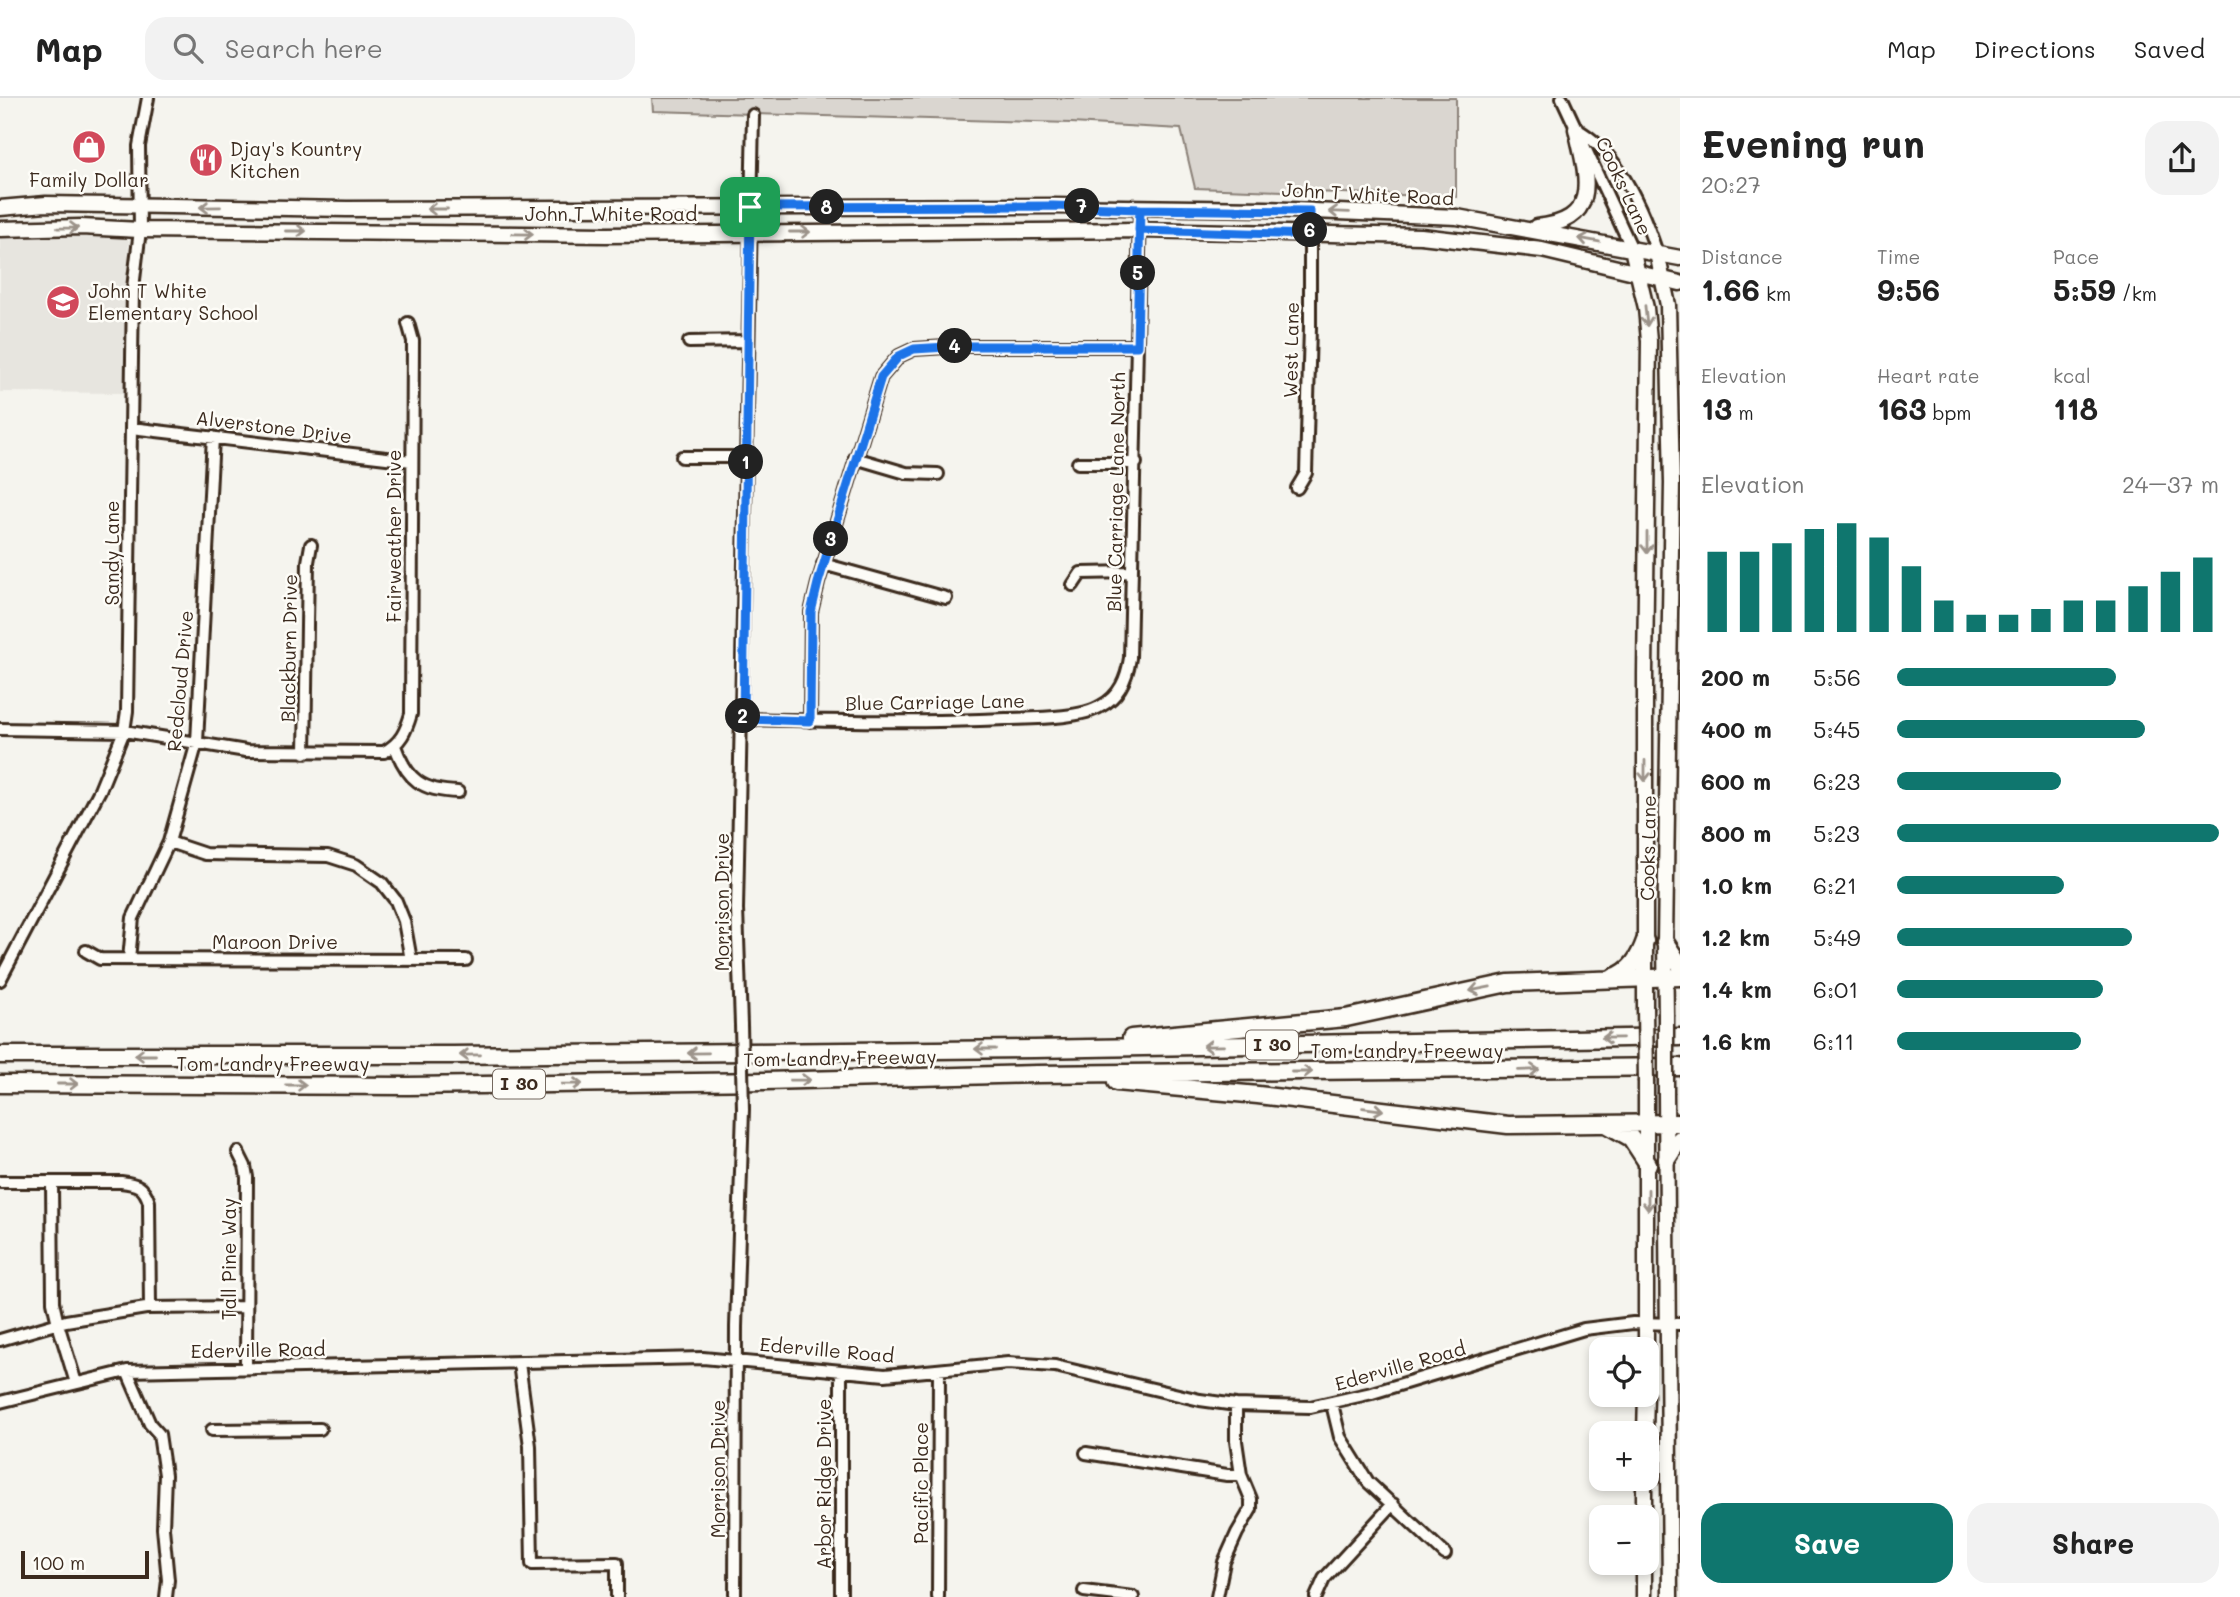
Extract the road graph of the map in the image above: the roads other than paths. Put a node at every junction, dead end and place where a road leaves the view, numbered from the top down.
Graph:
1 (148, 98) edge
2 (1562, 98) edge
3 (753, 115) dead end
4 (1576, 129) junction
5 (141, 206) junction
6 (750, 207) junction
7 (0, 208) edge
8 (1140, 209) junction
9 (1310, 211) junction
10 (1519, 228) junction
11 (0, 229) edge
12 (140, 230) junction
13 (1139, 230) junction
14 (750, 232) junction
15 (1310, 235) junction
16 (1632, 249) junction
17 (1657, 253) junction
18 (1680, 258) edge
19 (1638, 274) junction
20 (1664, 279) junction
21 (1680, 282) edge
22 (408, 323) dead end
23 (748, 341) junction
24 (689, 342) dead end
25 (1137, 346) junction
26 (131, 428) junction
27 (213, 437) junction
28 (682, 457) dead end
29 (746, 457) junction
30 (855, 458) junction
31 (412, 461) junction
32 (1078, 463) dead end
33 (1136, 463) junction
34 (938, 474) dead end
35 (1647, 484) junction
36 (1672, 484) junction
37 (1297, 488) dead end
38 (312, 545) dead end
39 (823, 564) junction
40 (1132, 572) junction
41 (1073, 585) dead end
42 (1676, 595) edge
43 (946, 598) dead end
44 (1645, 674) junction
45 (1670, 674) junction
46 (1120, 690) joint
47 (743, 719) junction
48 (810, 721) junction
49 (0, 729) edge
50 (124, 730) junction
51 (197, 742) junction
52 (396, 746) junction
53 (304, 753) junction
54 (458, 792) dead end
55 (1646, 803) junction
56 (1668, 841) junction
57 (169, 842) junction
58 (1645, 941) junction
59 (1665, 942) junction
60 (86, 951) dead end
61 (129, 959) junction
62 (411, 960) junction
63 (466, 960) dead end
64 (1680, 965) edge
65 (1645, 977) junction
66 (1673, 977) edge
67 (1613, 978) junction
68 (0, 981) edge
69 (1680, 1037) edge
70 (1034, 1049) junction
71 (0, 1055) edge
72 (1680, 1067) edge
73 (1037, 1074) junction
74 (0, 1084) edge
75 (1647, 1123) junction
76 (1673, 1123) edge
77 (1605, 1124) junction
78 (1680, 1139) edge
79 (238, 1152) dead end
80 (1667, 1159) junction
81 (1648, 1164) junction
82 (0, 1182) edge
83 (52, 1182) junction
84 (150, 1307) junction
85 (246, 1307) junction
86 (58, 1324) junction
87 (1646, 1324) junction
88 (1674, 1324) edge
89 (1646, 1337) edge
90 (0, 1340) edge
91 (736, 1360) junction
92 (519, 1363) junction
93 (246, 1367) junction
94 (939, 1370) junction
95 (127, 1371) junction
96 (841, 1371) junction
97 (76, 1383) junction
98 (0, 1402) edge
99 (1332, 1404) junction
100 (1237, 1405) junction
101 (320, 1429) dead end
102 (212, 1430) dead end
103 (1086, 1453) dead end
104 (1241, 1475) junction
105 (1659, 1476) edge
106 (1670, 1476) junction
107 (1392, 1504) junction
108 (1445, 1554) dead end
109 (1644, 1575) edge
110 (1084, 1591) dead end
111 (166, 1597) edge
112 (617, 1597) edge
113 (735, 1597) edge
114 (841, 1597) edge
115 (938, 1597) edge
116 (1133, 1597) edge
117 (1217, 1597) edge
118 (1316, 1597) edge
119 (1644, 1597) edge
120 (1670, 1597) edge

1 - 5 street, Sandy Lane
2 - 4 street, Cooks Lane
3 - 6 street, Morrison Drive
4 - 10 main road
4 - 16 street, Cooks Lane
4 - 17 street, Cooks Lane
6 -> 5 main road, John T White Road
5 - 7 main road, John T White Road
5 - 12 street, Sandy Lane
6 - 8 main road, John T White Road
6 - 14 street, Morrison Drive
8 - 9 main road, John T White Road
8 - 13 street, Blue Carriage Lane North
10 -> 9 main road, John T White Road
9 - 15 street, West Lane
16 -> 10 main road, John T White Road
11 -> 12 main road, John T White Road
12 -> 14 main road, John T White Road
12 - 26 street, Sandy Lane
14 -> 13 main road, John T White Road
13 - 15 main road, John T White Road
13 - 25 street, Blue Carriage Lane North
14 - 23 street, Morrison Drive
15 - 19 main road, John T White Road
15 - 37 street, West Lane
16 - 17 main road, John T White Road
16 - 19 main road, Cooks Lane
17 - 18 main road, John T White Road
17 - 20 main road, Cooks Lane
19 - 20 main road, John T White Road
19 -> 35 main road, Cooks Lane
20 - 21 main road, John T White Road
20 - 36 main road, Cooks Lane
22 - 31 street, Fairweather Drive
23 - 24 street
23 - 29 street, Morrison Drive
25 - 30 street
25 - 33 street, Blue Carriage Lane North
26 - 27 street, Alverstone Drive
26 - 50 street, Sandy Lane
27 - 31 street, Alverstone Drive
27 - 51 street, Redcloud Drive
28 - 29 street
29 - 47 street, Morrison Drive
30 - 34 street
30 - 39 street
31 - 52 street, Fairweather Drive
32 - 33 street
33 - 40 street, Blue Carriage Lane North
35 - 36 main road
35 -> 44 main road, Cooks Lane
36 - 42 main road, Cooks Lane
38 - 53 street, Blackburn Drive
39 - 43 street
39 - 48 street
40 - 41 street
40 - 46 street, Blue Carriage Lane North
42 - 45 main road, Cooks Lane
44 - 45 main road
44 -> 55 main road, Cooks Lane
45 - 56 main road, Cooks Lane
46 - 48 street, Blue Carriage Lane
47 - 48 street, Blue Carriage Lane
47 - 91 street, Morrison Drive, bridge
49 - 50 street
50 - 51 street
50 - 68 street, Sandy Lane
51 - 53 street
51 - 57 street, Redcloud Drive
52 - 53 street
52 - 54 street
55 - 56 main road
55 - 58 main road, Cooks Lane
56 - 59 main road, Cooks Lane
57 - 61 street, Redcloud Drive
57 - 62 street
58 - 65 main road, Cooks Lane
58 - 67 highway
59 - 64 highway
59 - 66 main road, Cooks Lane
60 - 61 street, Maroon Drive
61 - 62 street, Maroon Drive
62 - 63 street, Maroon Drive
65 - 66 highway
65 - 67 highway
65 - 75 main road, Cooks Lane, bridge
66 - 76 main road, Cooks Lane, bridge
67 -> 70 highway
69 -> 70 highway, Tom Landry Freeway / I 30
70 -> 71 highway, Tom Landry Freeway / I 30
73 -> 72 highway, Tom Landry Freeway / I 30
74 -> 73 highway, Tom Landry Freeway / I 30
73 -> 77 highway
75 - 76 highway
75 - 77 highway
75 - 81 main road, Cooks Lane
76 - 80 main road, Cooks Lane
77 - 81 highway
78 - 80 highway
79 - 85 street, Tall Pine Way
80 - 88 main road, Cooks Lane
81 -> 87 main road, Cooks Lane
82 - 83 street
83 - 84 street
83 - 86 street
84 - 85 street
84 - 86 street
85 - 93 street, Tall Pine Way
86 - 90 street
86 - 97 street
87 - 88 street, Ederville Road
87 - 89 main road, Cooks Lane
87 - 99 street, Ederville Road
88 - 106 main road, Cooks Lane
91 - 92 street, Ederville Road
91 - 96 street, Ederville Road
91 - 113 street, Morrison Drive
92 - 93 street, Ederville Road
92 - 112 street
93 - 95 street, Ederville Road
94 - 96 street, Ederville Road
94 - 100 street, Ederville Road
94 - 115 street, Pacific Place
95 - 97 street, Ederville Road
95 - 111 street
96 - 114 street, Arbor Ridge Drive
97 - 98 street, Ederville Road
99 - 100 street, Ederville Road
99 - 107 street
100 - 104 street
101 - 102 street
103 - 104 street
104 - 117 street
105 - 106 main road
106 - 120 main road, Cooks Lane
107 - 108 street
107 - 118 street
109 - 119 main road
110 - 116 street

